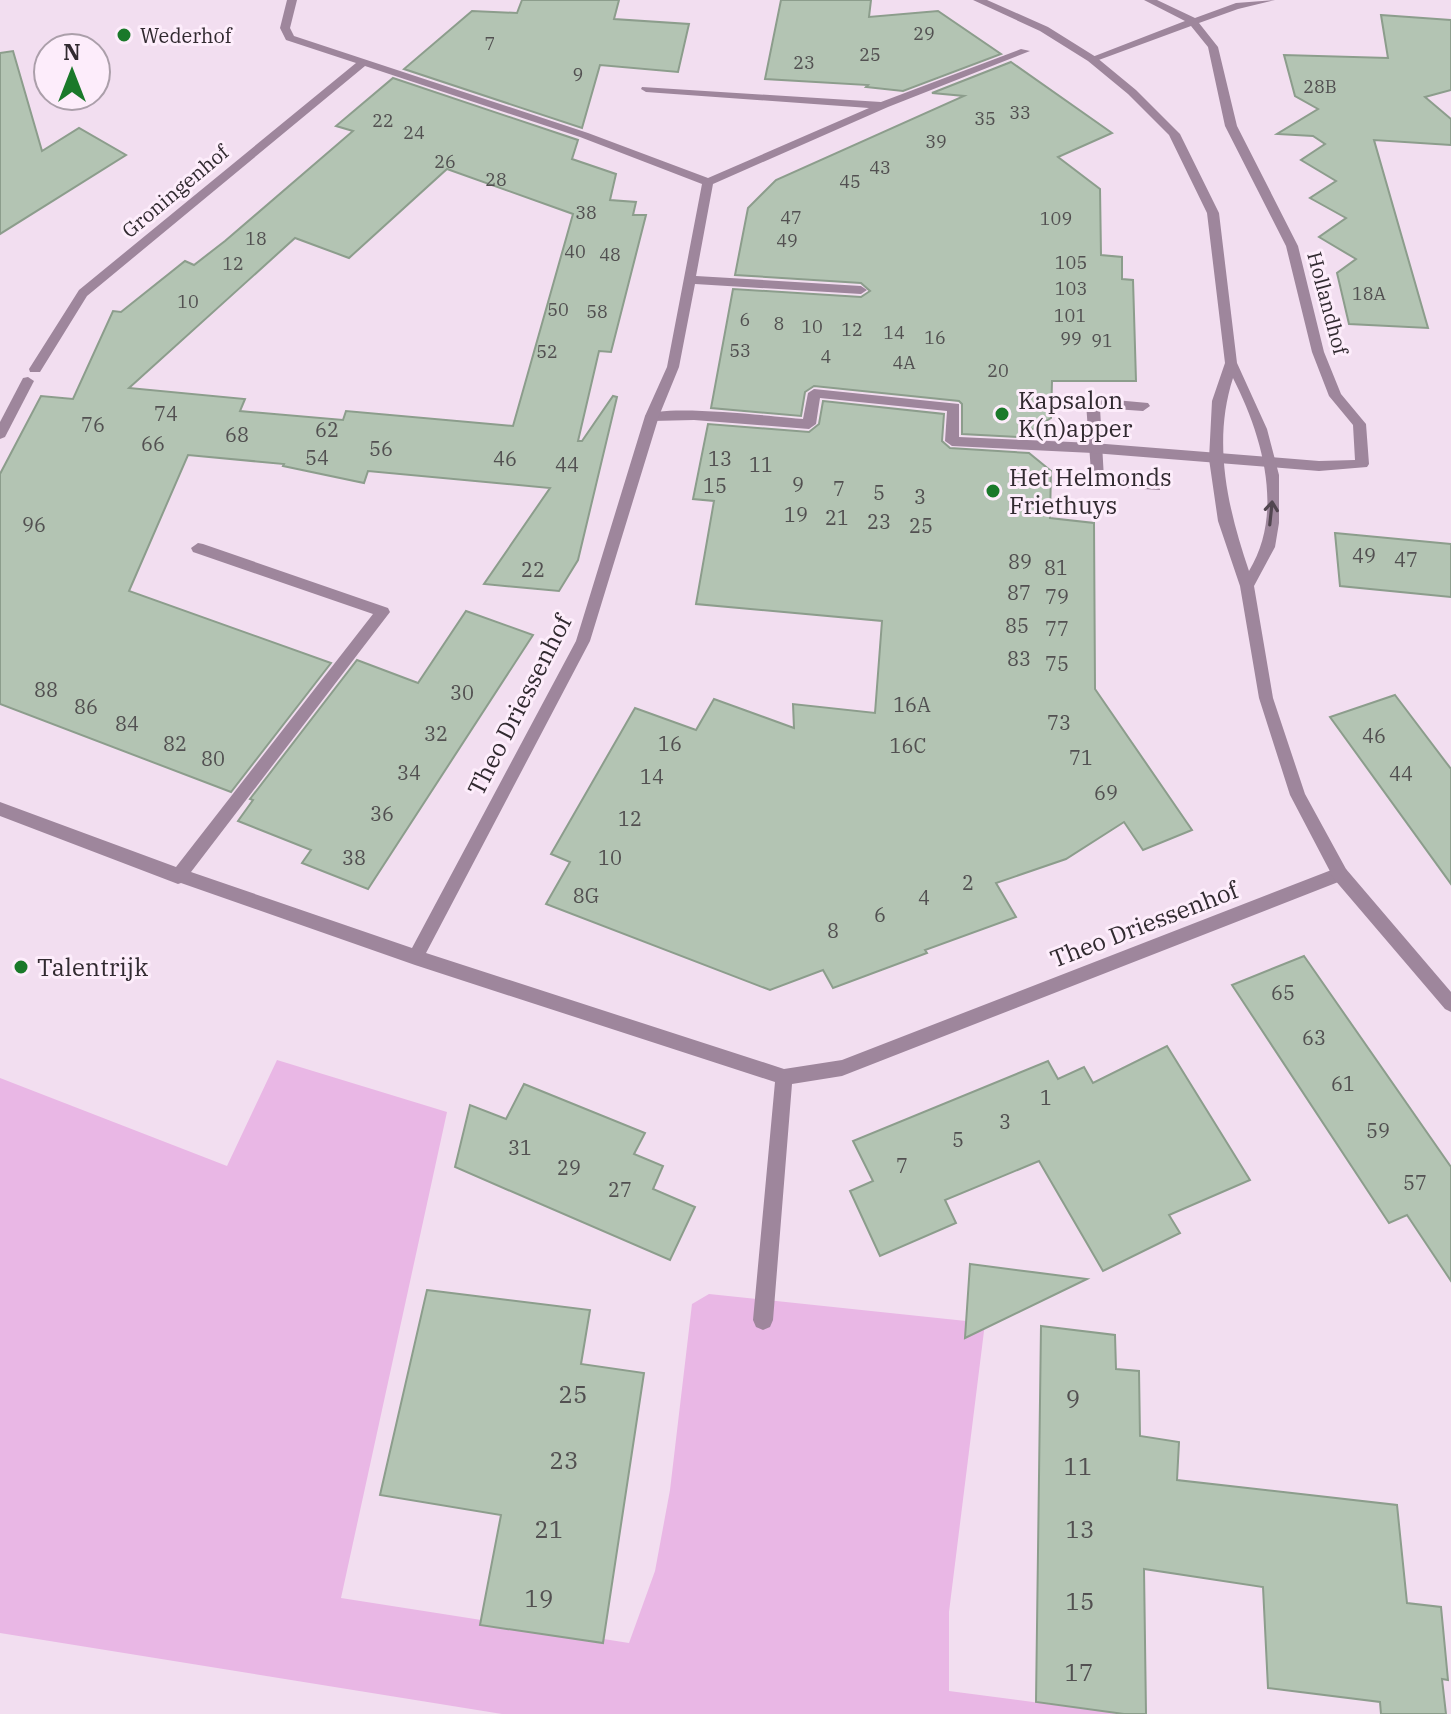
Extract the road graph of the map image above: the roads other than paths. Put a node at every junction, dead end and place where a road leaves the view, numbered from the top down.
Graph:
1 (292, 0) edge
2 (978, 0) edge
3 (1149, 0) edge
4 (1270, 0) edge
5 (1191, 20) junction
6 (1025, 51) dead end
7 (1092, 59) junction
8 (363, 63) junction
9 (646, 89) dead end
10 (884, 105) junction
11 (708, 182) junction
12 (690, 280) junction
13 (861, 290) dead end
14 (1231, 363) junction
15 (1143, 406) dead end
16 (652, 416) junction
17 (0, 434) edge
18 (1093, 448) junction
19 (1216, 459) junction
20 (1270, 463) junction
21 (1155, 487) dead end
22 (198, 548) dead end
23 (1247, 586) junction
24 (0, 809) edge
25 (1340, 874) junction
26 (178, 877) junction
27 (415, 958) junction
28 (1451, 1004) edge
29 (784, 1077) junction
30 (763, 1320) dead end

1 - 8 street
2 - 7 street
3 - 5 street, Hollandhof
4 - 5 street
5 - 7 street
5 - 20 street, Hollandhof
6 - 10 street
7 - 14 street
8 - 11 street
8 - 17 street, Groningenhof
9 - 10 street
10 - 11 street
11 - 12 street
12 - 13 street
12 - 16 street
14 - 19 street
14 - 20 street
15 - 18 street
16 - 18 street, Hollandhof
16 - 27 street, Theo Driessenhof
18 - 19 street, Hollandhof
18 - 21 street
19 - 20 street, Hollandhof
19 - 23 street
23 -> 20 street
22 - 26 street
23 - 25 street
24 - 26 street, Theo Driessenhof
25 - 28 street
25 - 29 street, Theo Driessenhof
26 - 27 street, Theo Driessenhof
27 - 29 street, Theo Driessenhof
29 - 30 street

